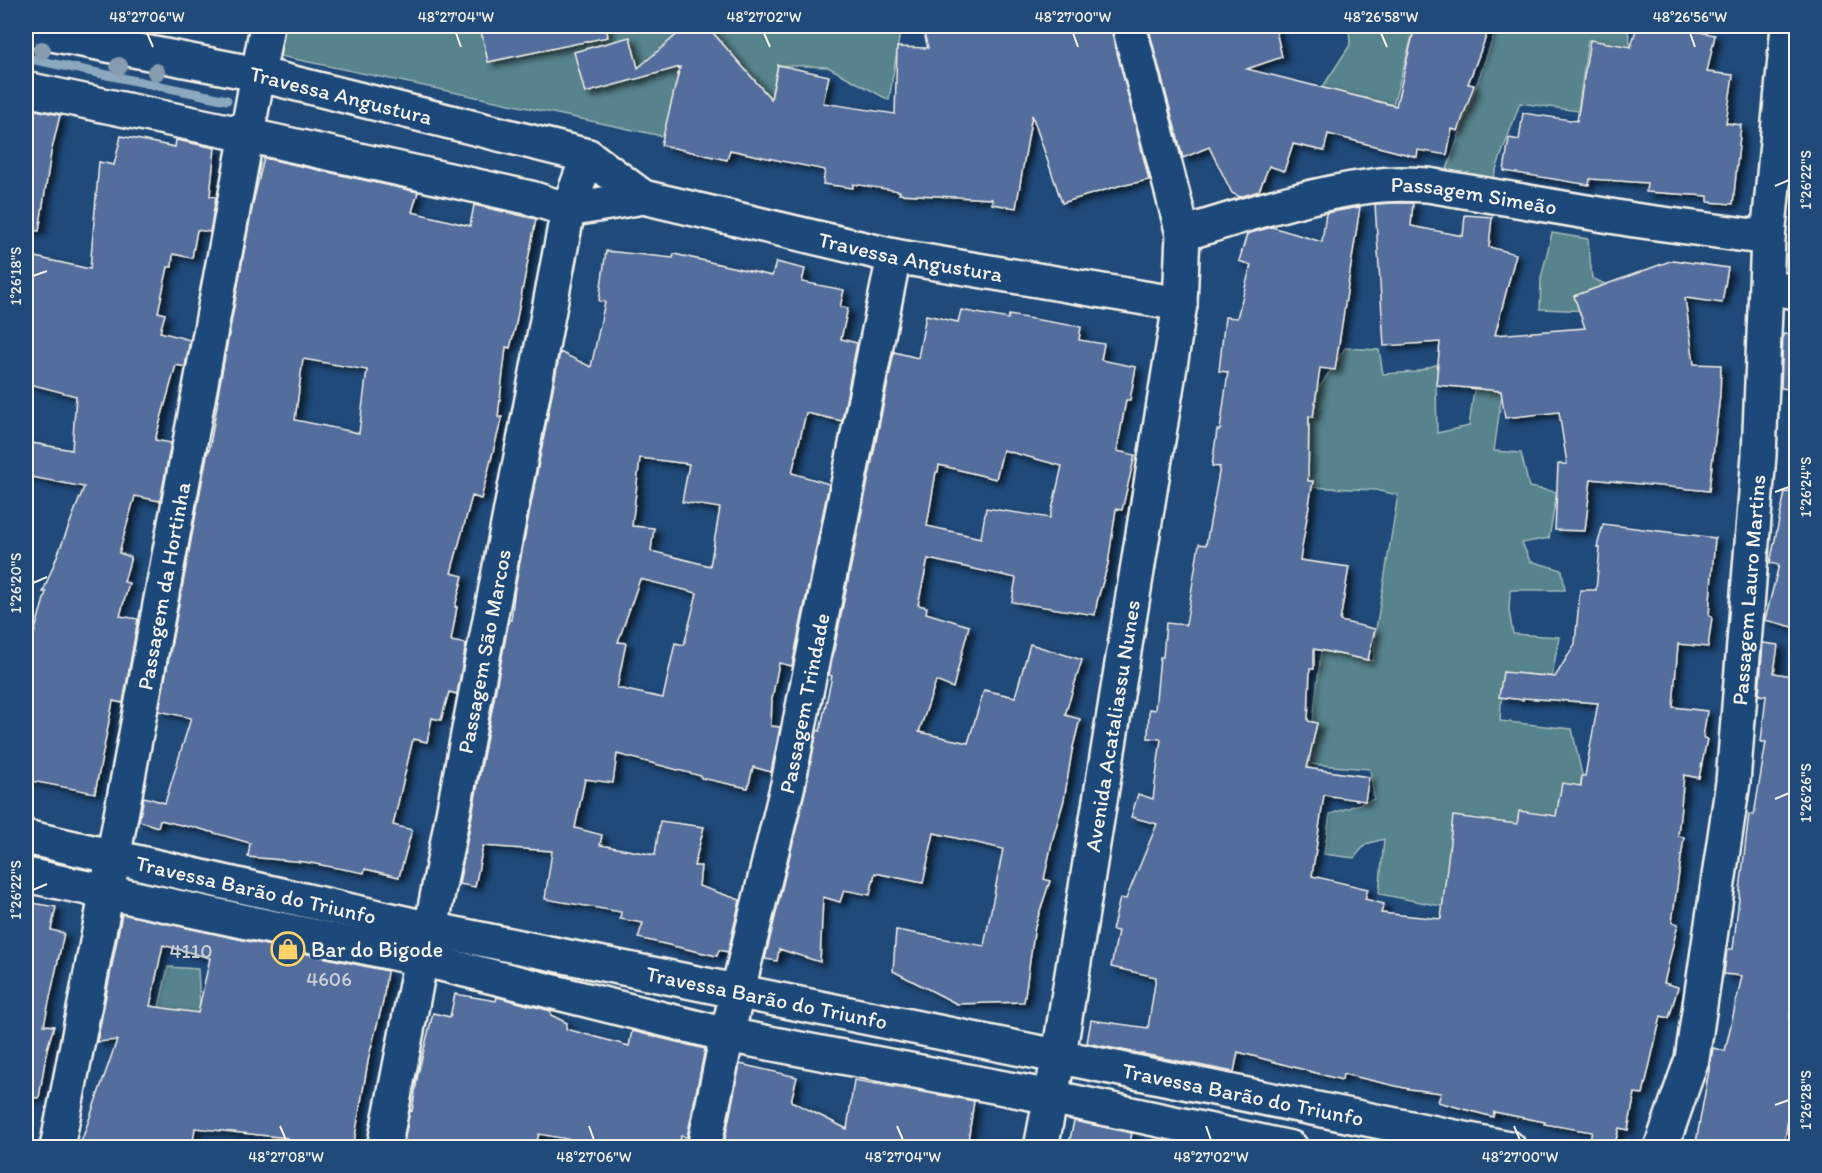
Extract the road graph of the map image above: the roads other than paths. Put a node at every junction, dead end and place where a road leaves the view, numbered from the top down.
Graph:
1 (267, 26) edge
2 (1129, 26) edge
3 (1788, 26) edge
4 (26, 29) edge
5 (257, 74) junction
6 (26, 89) edge
7 (246, 135) junction
8 (588, 156) junction
9 (643, 197) junction
10 (568, 210) junction
11 (1183, 234) junction
12 (1768, 238) junction
13 (894, 256) junction
14 (1781, 289) edge
15 (1180, 303) junction
16 (26, 837) edge
17 (113, 856) junction
18 (26, 875) edge
19 (107, 891) junction
20 (426, 944) junction
21 (738, 991) junction
22 (727, 1035) junction
23 (1059, 1055) junction
24 (1051, 1098) junction
25 (57, 1148) edge
26 (384, 1148) edge
27 (704, 1148) edge
28 (1041, 1148) edge
29 (1291, 1148) edge
30 (1509, 1148) edge
31 (1661, 1148) edge

1 - 5 street, Passagem da Hortinha
2 - 11 street
3 - 12 street, Passagem Lauro Martins
4 - 5 street, Travessa Angustura
5 - 7 street, Passagem da Hortinha
5 - 8 street, Travessa Angustura
6 - 7 street, Travessa Angustura
7 - 10 street, Travessa Angustura
7 - 17 street, Passagem da Hortinha
8 - 9 street, Travessa Angustura
8 - 10 street, Passagem São Marcos
9 - 10 street, Travessa Angustura
9 - 13 street, Travessa Angustura
10 - 20 street, Passagem São Marcos
11 - 12 street, Passagem Simeão
11 - 15 street
12 - 14 street, Passagem Lauro Martins
13 - 15 street, Travessa Angustura
13 - 21 street, Passagem Trindade
14 - 31 street, Passagem Lauro Martins
15 - 23 street, Avenida Acataliassu Nunes
16 - 17 street, Travessa Barão do Triunfo
17 - 19 street, Passagem da Hortinha
17 - 20 street, Travessa Barão do Triunfo
18 - 19 street, Travessa Barão do Triunfo
19 - 20 street, Travessa Barão do Triunfo
19 - 25 street, Passagem da Hortinha
20 - 21 street, Travessa Barão do Triunfo
20 - 22 street, Travessa Barão do Triunfo
20 - 26 street, Passagem São Marcos
21 - 22 street, Passagem Trindade
21 - 23 street, Travessa Barão do Triunfo
22 - 24 street, Travessa Barão do Triunfo
22 - 27 street, Passagem Trindade
23 - 24 street, Avenida Acataliassu Nunes
23 - 30 street, Travessa Barão do Triunfo
24 - 28 street, Avenida Acataliassu Nunes
24 - 29 street, Travessa Barão do Triunfo

